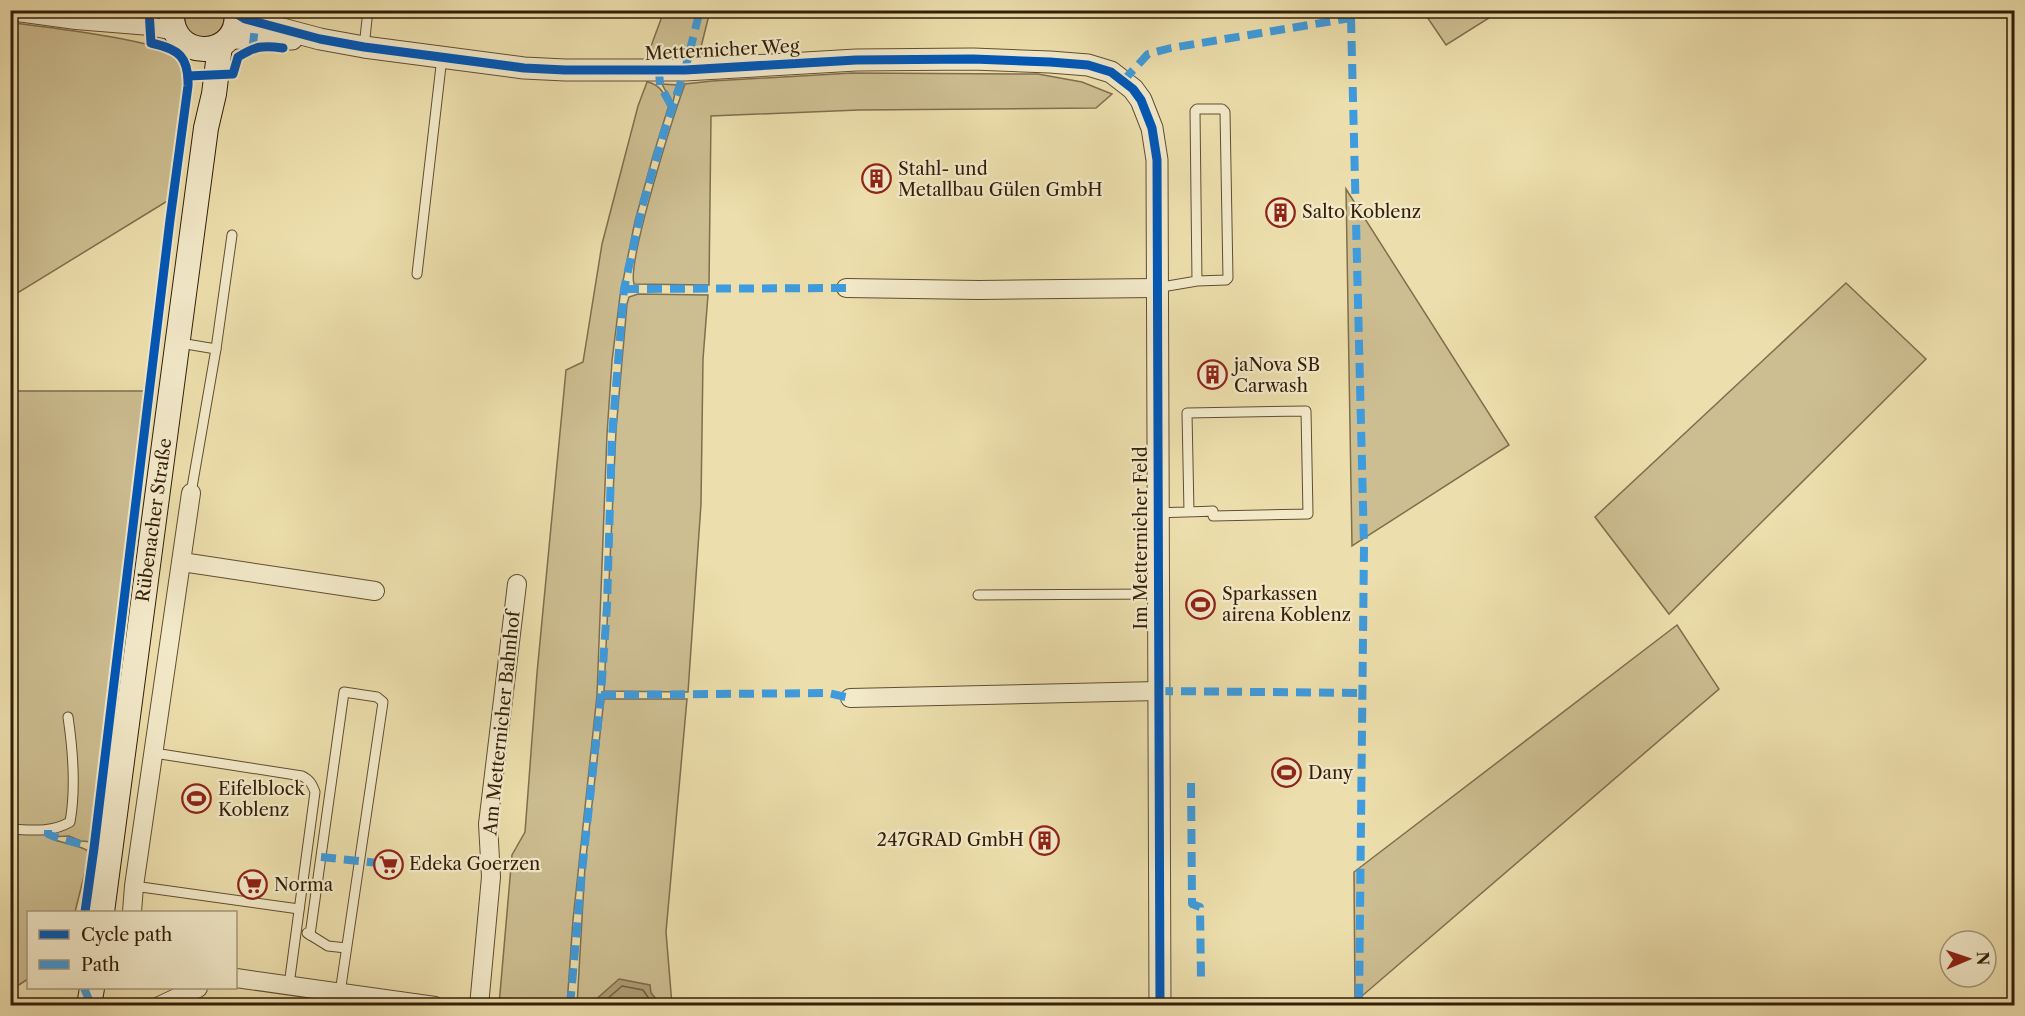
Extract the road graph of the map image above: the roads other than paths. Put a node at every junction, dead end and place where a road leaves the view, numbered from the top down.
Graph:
1 (143, 10) edge
2 (150, 10) edge
3 (368, 10) edge
4 (10, 11) edge
5 (237, 12) edge
6 (173, 21) edge
7 (320, 39) junction
8 (225, 42) junction
9 (364, 47) junction
10 (194, 48) junction
11 (442, 57) junction
12 (1123, 81) joint
13 (206, 128) junction
14 (232, 235) dead end
15 (417, 274) dead end
16 (1197, 280) junction
17 (846, 288) dead end
18 (1156, 288) junction
19 (177, 342) junction
20 (216, 349) junction
21 (192, 493) joint
22 (1189, 512) junction
23 (1158, 513) junction
24 (182, 562) junction
25 (517, 584) dead end
26 (375, 591) dead end
27 (1158, 594) junction
28 (978, 595) dead end
29 (1158, 691) junction
30 (850, 698) dead end
31 (68, 717) dead end
32 (154, 753) junction
33 (10, 829) edge
34 (134, 886) junction
35 (299, 909) junction
36 (102, 911) edge
37 (132, 911) edge
38 (296, 929) junction
39 (310, 935) junction
40 (346, 948) junction
41 (237, 978) edge
42 (289, 985) junction
43 (177, 992) edge
44 (340, 993) junction
45 (159, 1005) edge
46 (435, 1005) edge
47 (479, 1005) edge
48 (1160, 1005) edge

1 - 2 street
3 - 9 lane
4 - 6 street
5 - 7 street, Metternicher Weg
5 - 8 main road, Rübenacher Straße
6 - 10 main road, Rübenacher Straße
7 - 8 street, Metternicher Weg
7 - 9 street, Metternicher Weg
8 - 10 main road
8 - 13 main road, Rübenacher Straße
9 - 11 street, Metternicher Weg
10 - 13 main road, Rübenacher Straße
11 - 12 street, Metternicher Weg
11 - 15 lane
12 - 18 street, Im Metternicher Feld
13 - 19 main road, Rübenacher Straße
14 - 20 lane, Rübenacher Straße
16 - 16 lane
16 - 18 lane
17 - 18 street
18 - 23 street, Im Metternicher Feld
19 - 20 lane
19 - 36 main road, Rübenacher Straße
20 - 21 lane, Rübenacher Straße
21 - 24 street, Rübenacher Straße
22 - 22 lane
22 - 23 lane
23 - 27 street, Im Metternicher Feld
24 - 26 street, Rübenacher Straße
24 - 32 street, Rübenacher Straße
25 - 47 street, Am Metternicher Bahnhof
27 - 28 lane
27 - 29 street, Im Metternicher Feld
29 - 30 street
29 - 48 street, Im Metternicher Feld
31 - 33 lane
32 - 34 street, Rübenacher Straße
32 - 35 lane
34 - 35 lane
34 - 37 street, Rübenacher Straße
35 - 38 lane
38 - 39 lane
38 - 42 lane
39 - 40 lane
39 - 40 lane
40 - 44 lane
41 - 42 street
42 - 44 street
43 - 45 street
44 - 46 street

